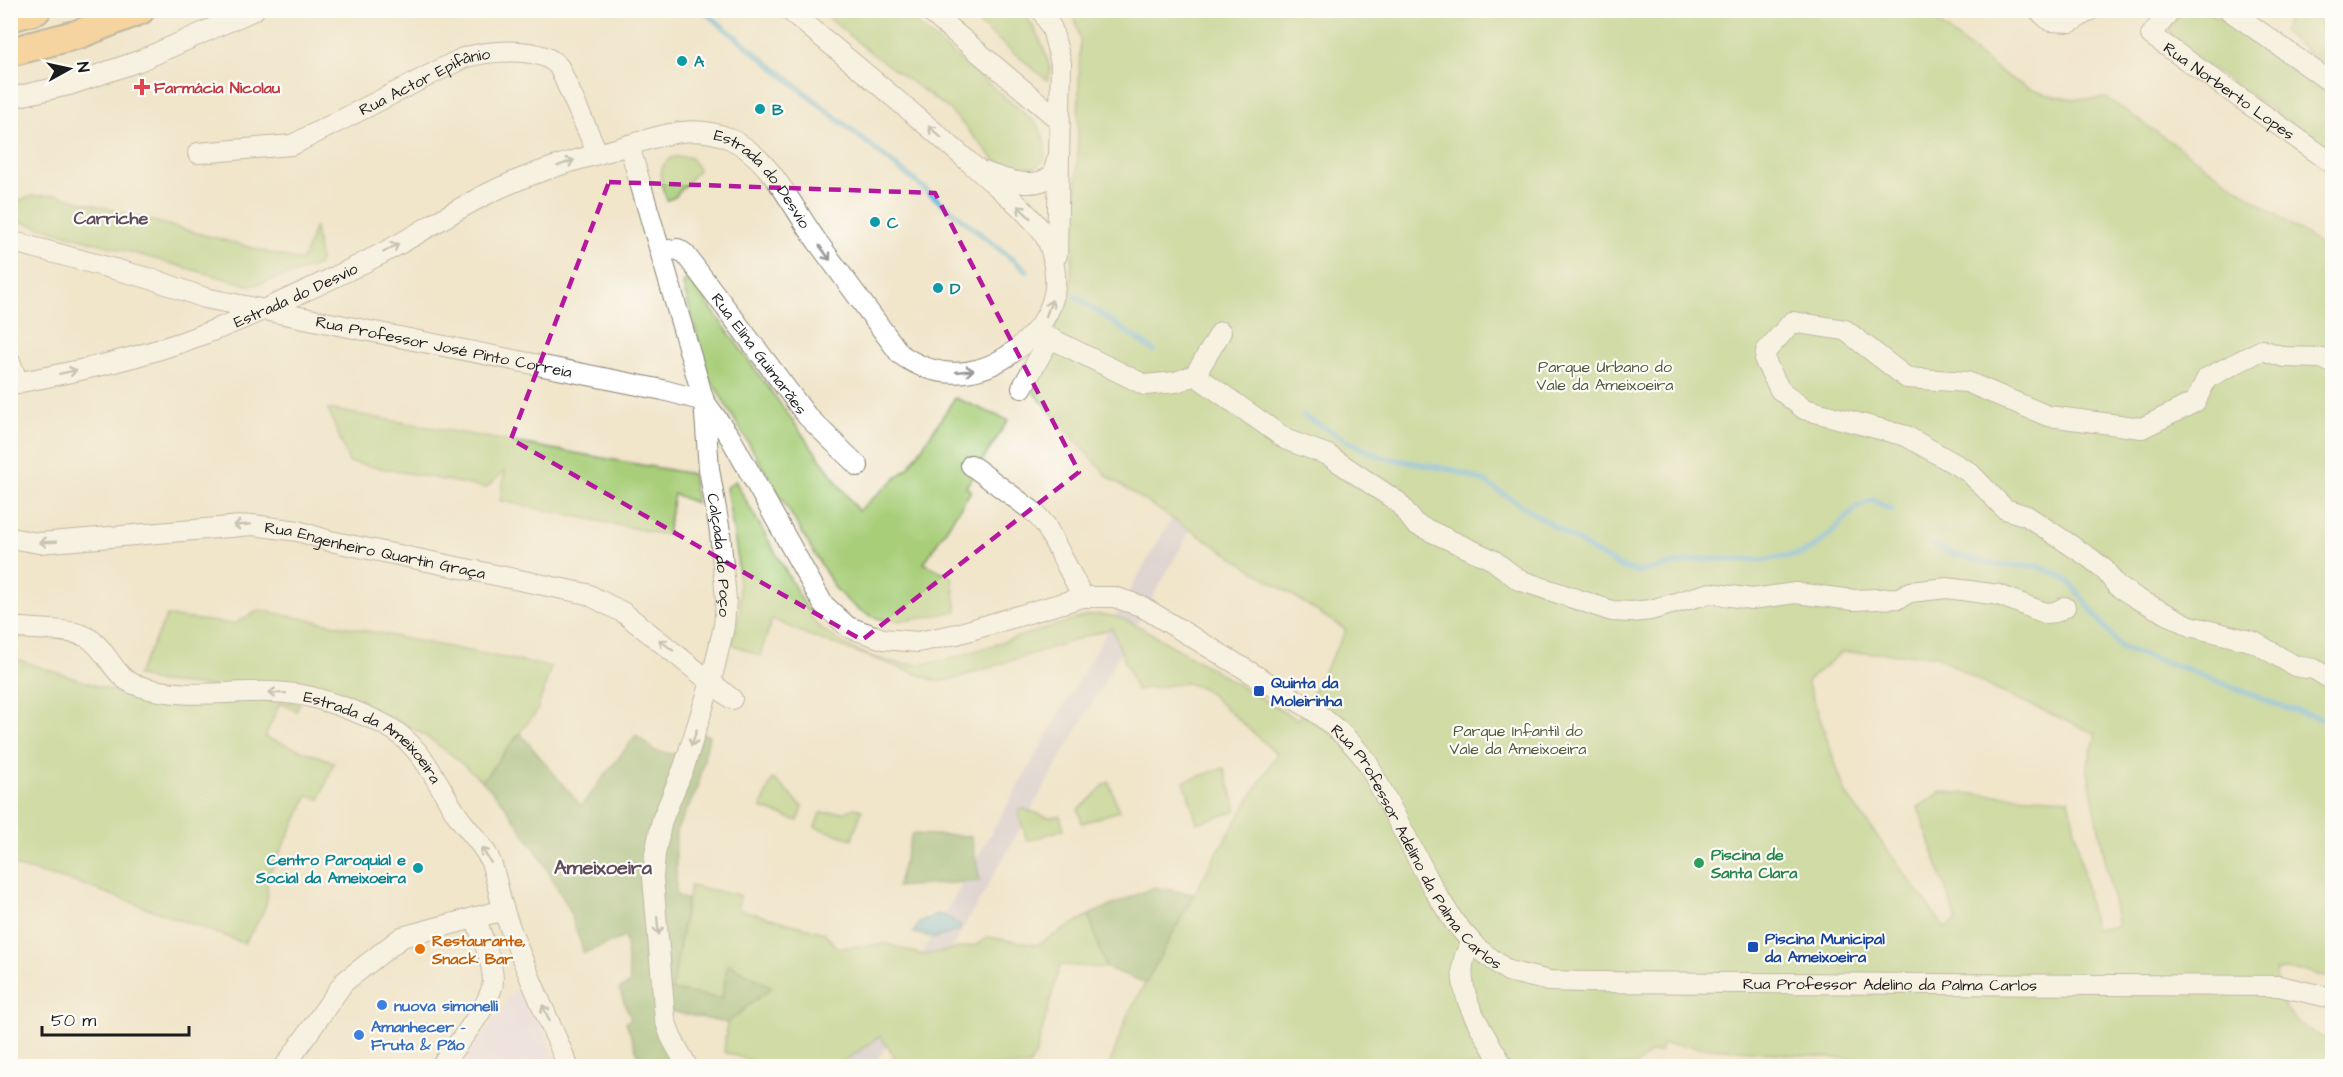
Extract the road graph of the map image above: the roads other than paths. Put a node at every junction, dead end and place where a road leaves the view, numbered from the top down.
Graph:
1 (36, 10) edge
2 (140, 10) edge
3 (254, 10) edge
4 (789, 10) edge
5 (928, 10) edge
6 (1042, 10) edge
7 (2038, 10) edge
8 (2090, 10) edge
9 (2170, 10) edge
10 (2229, 10) edge
11 (10, 17) edge
12 (2255, 18) edge
13 (10, 51) edge
14 (2332, 83) edge
15 (10, 98) edge
16 (1059, 120) junction
17 (629, 145) junction
18 (198, 153) dead end
19 (598, 154) junction
20 (1058, 154) junction
21 (2332, 163) edge
22 (978, 171) junction
23 (10, 241) edge
24 (661, 251) junction
25 (1057, 282) junction
26 (263, 310) junction
27 (1221, 332) dead end
28 (10, 360) edge
29 (2332, 363) edge
30 (1195, 375) junction
31 (14, 383) edge
32 (1022, 388) dead end
33 (704, 401) junction
34 (971, 465) dead end
35 (858, 466) dead end
36 (10, 538) edge
37 (1083, 597) junction
38 (2065, 607) dead end
39 (10, 627) edge
40 (2332, 680) edge
41 (711, 682) junction
42 (732, 699) dead end
43 (504, 910) junction
44 (475, 917) junction
45 (1472, 943) junction
46 (2332, 998) edge
47 (285, 1066) edge
48 (441, 1066) edge
49 (568, 1066) edge
50 (687, 1066) edge
51 (1503, 1066) edge

1 - 11 highway
2 - 13 highway
3 - 15 street
22 -> 4 street, Estrada do Desvio
5 - 16 street
6 - 16 street
7 - 8 street
9 - 21 street, Rua Norberto Lopes
10 - 12 street
12 - 14 street
16 - 20 street
17 - 19 street, Estrada do Desvio
17 - 24 street, Calçada do Poço
17 -> 25 street, Estrada do Desvio
18 - 19 street, Rua Actor Epifânio
26 -> 19 street, Estrada do Desvio
20 - 22 street
20 - 25 street
25 -> 22 street, Estrada do Desvio
23 - 26 street, Rua Professor José Pinto Correia
24 - 33 street, Calçada do Poço
24 - 35 street, Rua Elina Guimarães
31 -> 26 street, Estrada do Desvio
26 - 33 street, Rua Professor José Pinto Correia
27 - 30 street
28 - 31 street
29 - 40 street
30 - 32 street
30 - 38 street
33 - 37 street, Rua Professor Adelino da Palma Carlos
33 - 41 street, Calçada do Poço
34 - 37 street
41 -> 36 street, Rua Engenheiro Quartin Graça
37 - 45 street, Rua Professor Adelino da Palma Carlos
43 -> 39 street, Estrada da Ameixoeira
41 - 42 street, Rua Engenheiro Quartin Graça
41 -> 50 street, Calçada do Poço
43 - 44 street
49 -> 43 street, Estrada da Ameixoeira
44 - 47 street
44 - 48 street
45 - 46 street, Rua Professor Adelino da Palma Carlos
45 - 51 street

